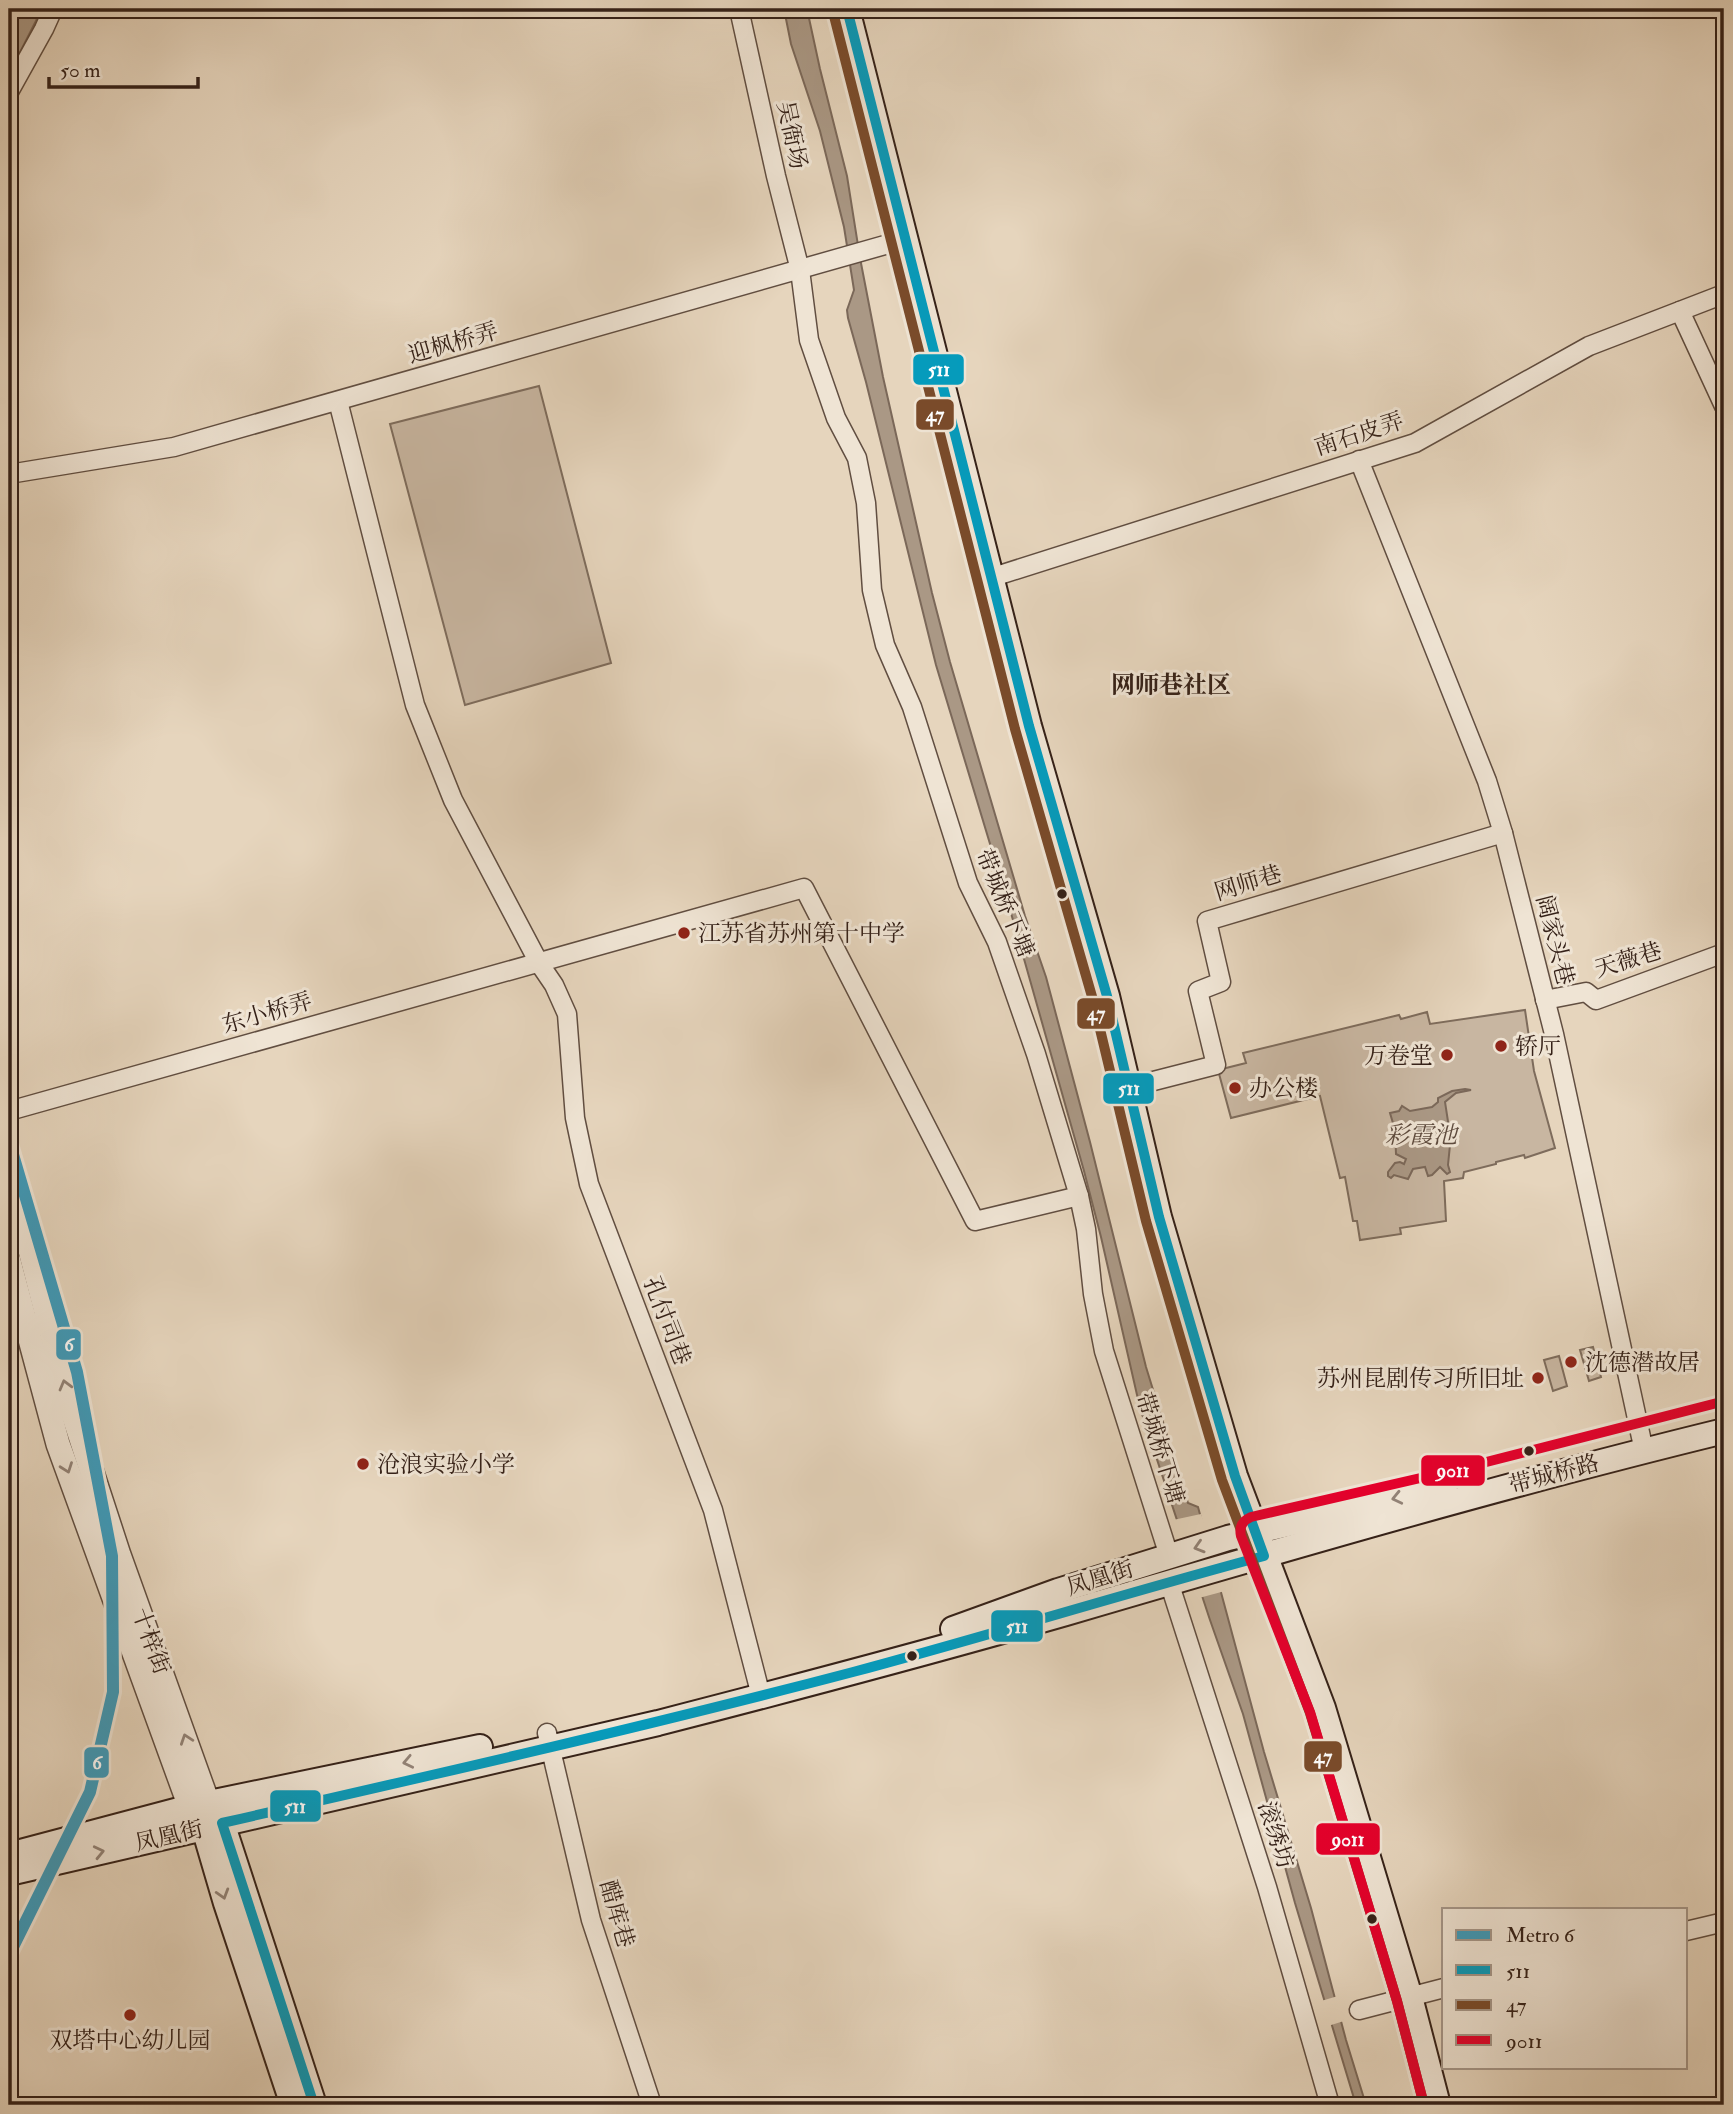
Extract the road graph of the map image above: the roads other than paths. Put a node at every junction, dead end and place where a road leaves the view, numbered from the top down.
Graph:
1 (53, 9) edge
2 (739, 9) edge
3 (847, 9) edge
4 (9, 92) edge
5 (906, 239) junction
6 (800, 271) junction
7 (1724, 295) edge
8 (1680, 312) junction
9 (338, 401) junction
10 (1724, 406) edge
11 (1359, 460) junction
12 (9, 474) edge
13 (990, 578) junction
14 (1503, 833) junction
15 (1724, 953) edge
16 (539, 963) junction
17 (1545, 1000) junction
18 (1130, 1087) junction
19 (9, 1111) edge
20 (9, 1169) edge
21 (1079, 1196) junction
22 (9, 1261) edge
23 (28, 1328) edge
24 (1724, 1416) edge
25 (1724, 1431) edge
26 (1642, 1444) junction
27 (1254, 1531) junction
28 (1169, 1556) junction
29 (1264, 1556) junction
30 (1169, 1581) junction
31 (759, 1689) junction
32 (549, 1741) junction
33 (206, 1815) junction
34 (9, 1855) edge
35 (9, 1873) edge
36 (1724, 1922) edge
37 (1688, 1931) edge
38 (1442, 1989) edge
39 (1410, 1997) junction
40 (1359, 2010) dead end
41 (293, 2105) edge
42 (314, 2105) edge
43 (652, 2105) edge
44 (1329, 2105) edge
45 (1438, 2105) edge

1 - 4 street
2 - 6 street, 吴衙场
3 - 5 main road
5 - 6 street, 迎枫桥弄
5 - 13 main road
6 - 9 street, 迎枫桥弄
6 - 21 street, 带城桥下塘
7 - 8 street, 南石皮弄
8 - 10 street
8 - 11 street, 南石皮弄
9 - 12 street, 迎枫桥弄
9 - 16 street, 孔付司巷
11 - 13 street, 南石皮弄
11 - 14 street, 阔家头巷
13 - 18 main road
14 - 17 street, 阔家头巷
14 - 18 street, 网师巷
15 - 17 street, 天薇巷
16 - 19 street, 东小桥弄
16 - 21 street, 东小桥弄
16 - 31 street, 孔付司巷
17 - 26 street, 阔家头巷
18 - 27 main road
20 - 23 street, 十梓街
21 - 28 street, 带城桥下塘
22 - 23 street, 十梓街
23 - 33 street, 十梓街
24 - 26 main road, 带城桥路
25 - 26 main road, 带城桥路
26 -> 27 main road, 带城桥路
26 - 29 main road, 带城桥路
27 -> 28 main road, 凤凰街
27 - 29 main road
28 - 31 main road, 凤凰街
29 - 30 main road, 凤凰街
29 - 39 main road
30 - 31 main road, 凤凰街
30 - 44 street, 滚绣坊
31 - 32 main road, 凤凰街
32 - 33 main road, 凤凰街
32 - 43 street, 醋库巷
33 - 34 main road, 凤凰街
35 -> 33 main road, 凤凰街
33 -> 41 main road, 十梓街
33 - 42 main road, 十梓街
36 - 37 street
38 - 39 street
39 - 40 street
39 - 45 main road

